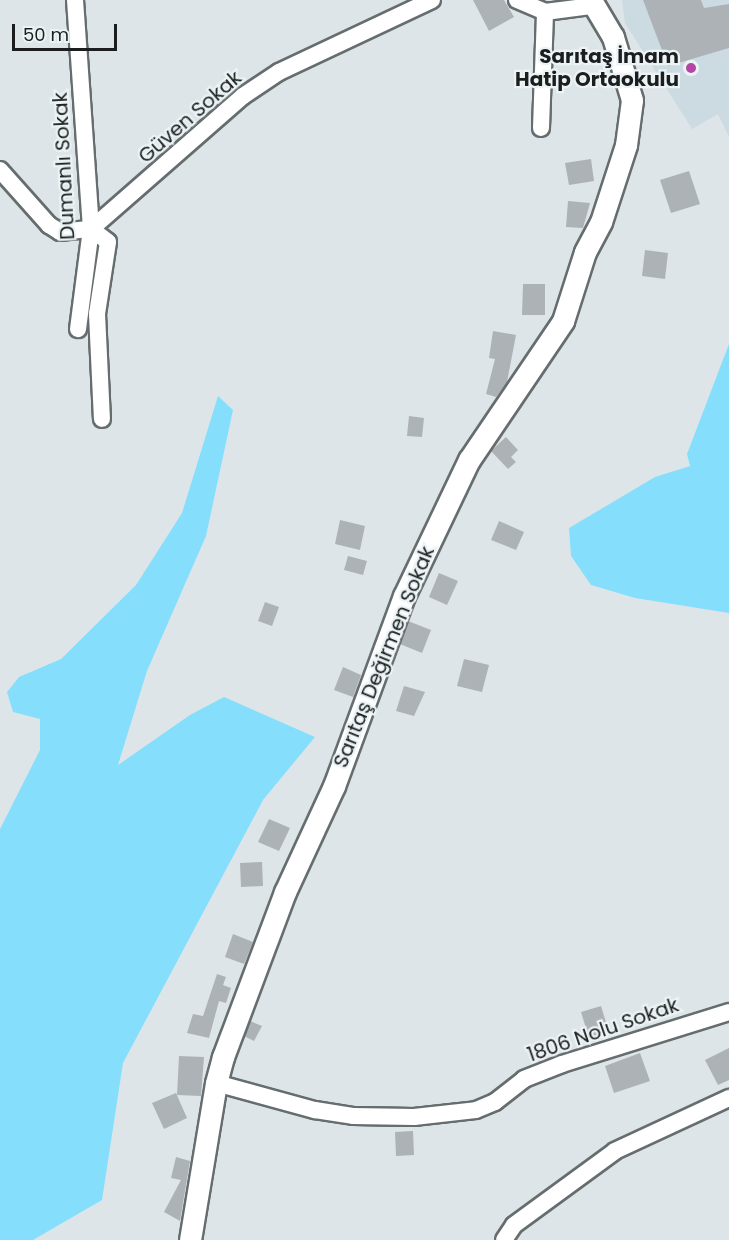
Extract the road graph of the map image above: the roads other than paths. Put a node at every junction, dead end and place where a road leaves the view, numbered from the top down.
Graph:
1 (75, 0) edge
2 (432, 0) edge
3 (517, 0) edge
4 (591, 3) edge
5 (545, 12) junction
6 (541, 128) dead end
7 (0, 170) edge
8 (91, 229) junction
9 (78, 329) dead end
10 (102, 419) dead end
11 (729, 1012) edge
12 (216, 1083) junction
13 (729, 1098) edge
14 (190, 1240) edge
15 (504, 1240) edge

1 - 8 street, Dumanlı Sokak
2 - 8 street, Güven Sokak
3 - 5 street
4 - 5 street
4 - 12 street, Sarıtaş Değirmen Sokak
5 - 6 street
7 - 8 street
8 - 9 street, Dumanlı Sokak
8 - 10 street
11 - 12 street, 1806 Nolu Sokak
12 - 14 street, Sarıtaş Değirmen Sokak
13 - 15 street

